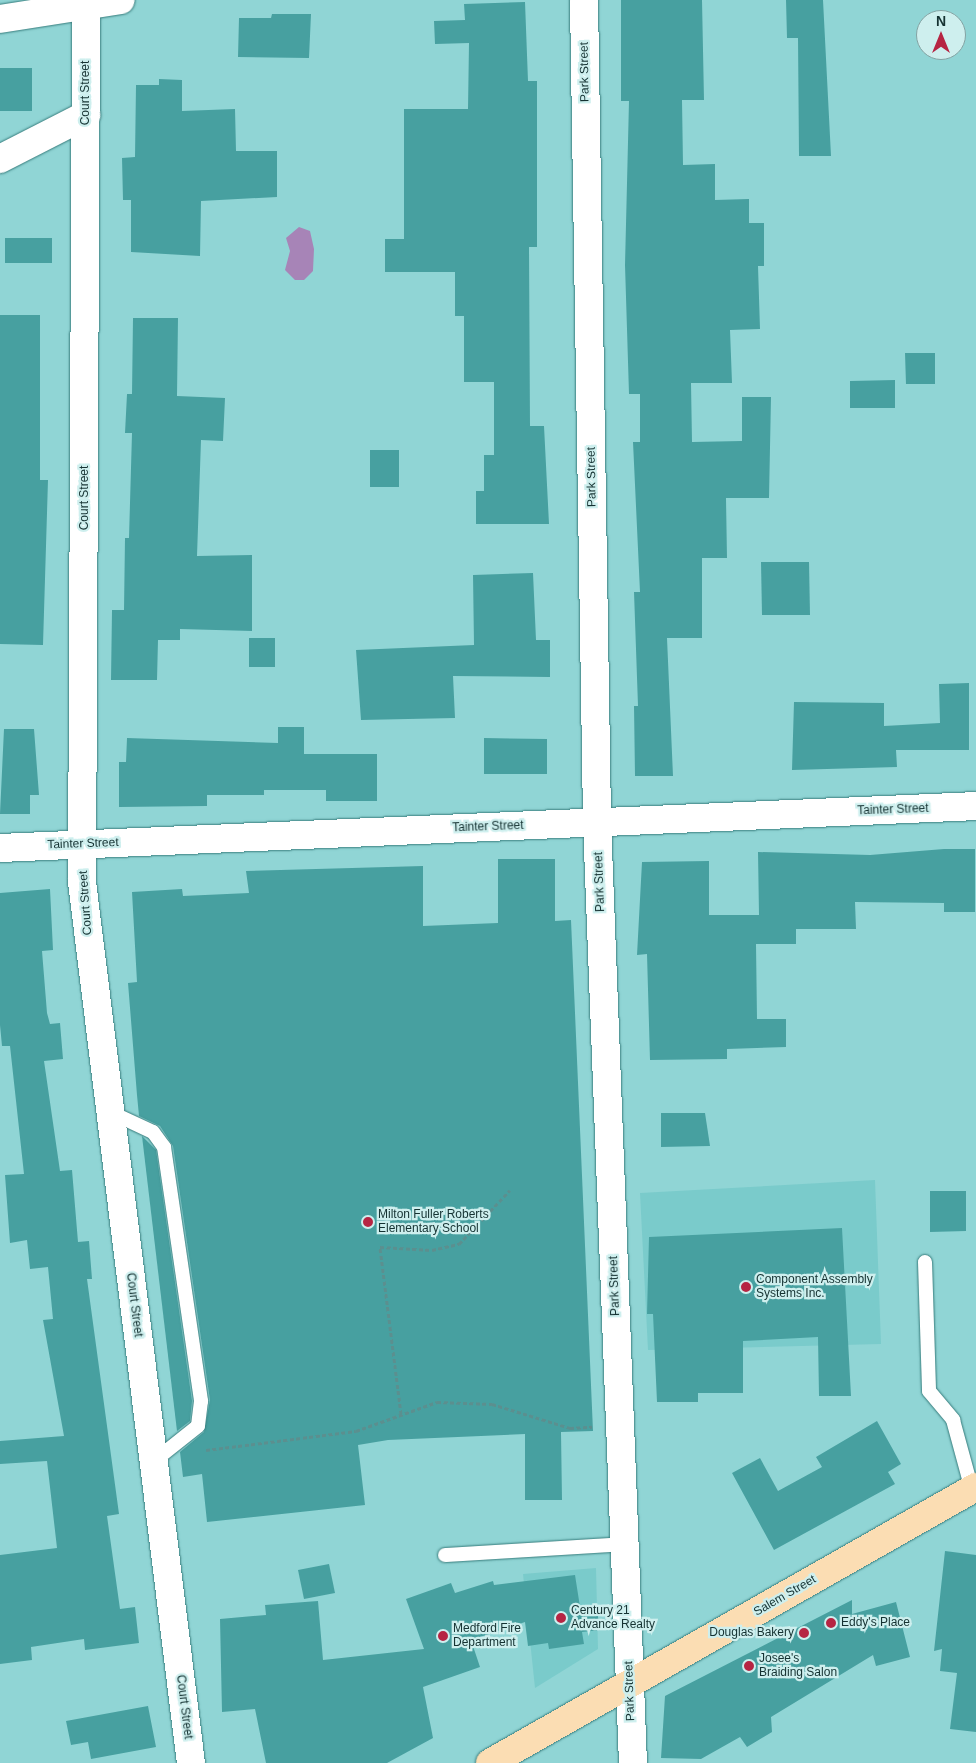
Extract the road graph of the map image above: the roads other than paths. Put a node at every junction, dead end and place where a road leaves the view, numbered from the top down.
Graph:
1 (121, 0) edge
2 (584, 0) edge
3 (86, 6) junction
4 (0, 19) edge
5 (86, 115) junction
6 (0, 159) edge
7 (976, 806) edge
8 (597, 822) junction
9 (84, 844) junction
10 (0, 848) edge
11 (110, 1112) junction
12 (925, 1262) dead end
13 (154, 1461) junction
14 (974, 1489) edge
15 (624, 1544) junction
16 (445, 1555) dead end
17 (630, 1685) junction
18 (191, 1763) edge
19 (490, 1763) edge
20 (633, 1763) edge

1 - 3 street
2 - 8 street, Park Street
3 - 4 street
3 - 5 street, Court Street
5 - 6 street
5 - 9 street, Court Street
7 - 8 street, Tainter Street
8 - 9 street, Tainter Street
8 - 15 street, Park Street
9 - 10 street, Tainter Street
9 - 11 street, Court Street
11 - 13 street, Court Street
11 - 13 lane
12 - 14 lane
13 - 18 street, Court Street
14 - 17 main road, Salem Street
15 - 16 lane
15 - 17 street, Park Street
17 - 19 main road, Salem Street
17 - 20 street, Park Street

